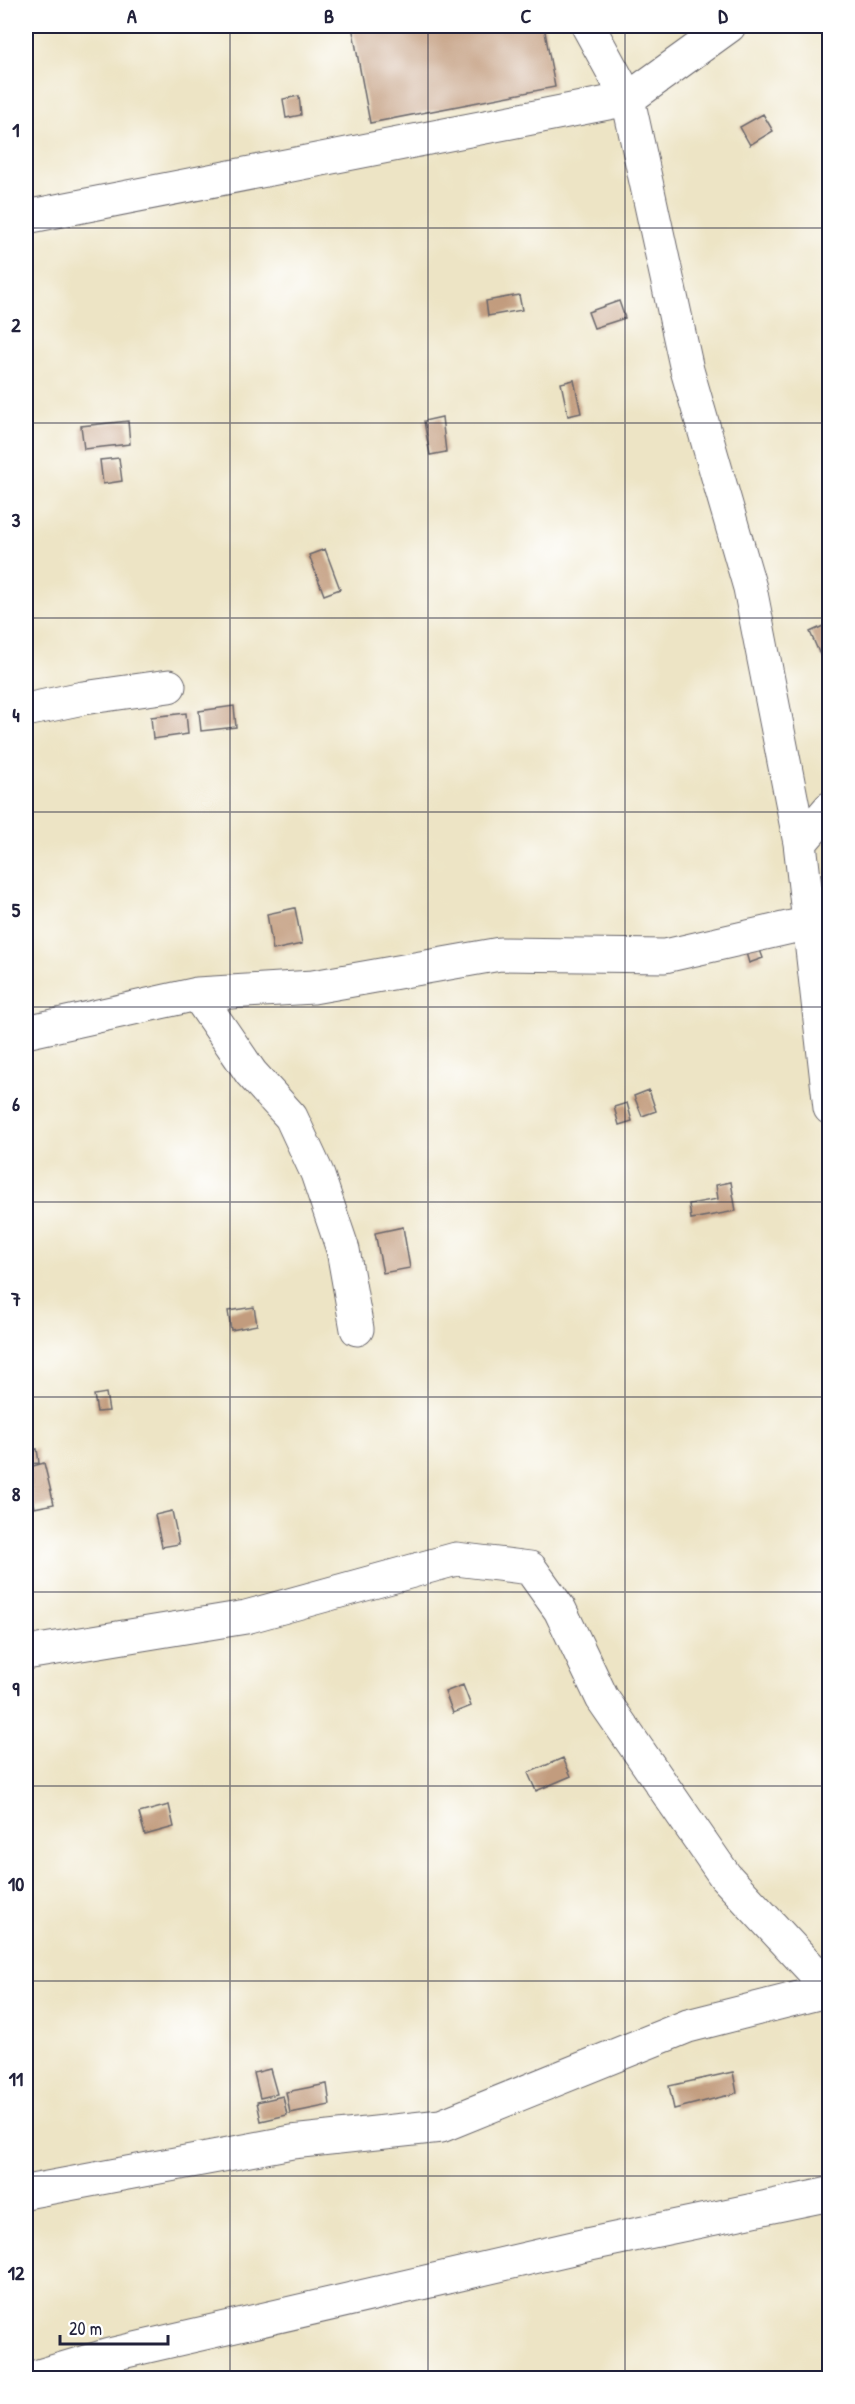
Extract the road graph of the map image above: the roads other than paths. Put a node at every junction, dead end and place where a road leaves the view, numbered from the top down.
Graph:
1 (588, 26) edge
2 (729, 26) edge
3 (628, 99) junction
4 (26, 217) edge
5 (169, 686) dead end
6 (26, 710) edge
7 (830, 808) edge
8 (800, 843) junction
9 (809, 923) junction
10 (197, 994) junction
11 (26, 1032) edge
12 (830, 1108) edge
13 (357, 1329) dead end
14 (26, 1653) edge
15 (830, 1989) edge
16 (26, 2192) edge
17 (830, 2194) edge
18 (32, 2379) edge

1 - 3 street
2 - 3 street
3 - 4 street
3 - 8 street
5 - 6 street
7 - 8 street
8 - 9 street
9 - 10 street
9 - 12 street
10 - 11 street
10 - 13 street
14 - 15 street
15 - 16 street
17 - 18 street

